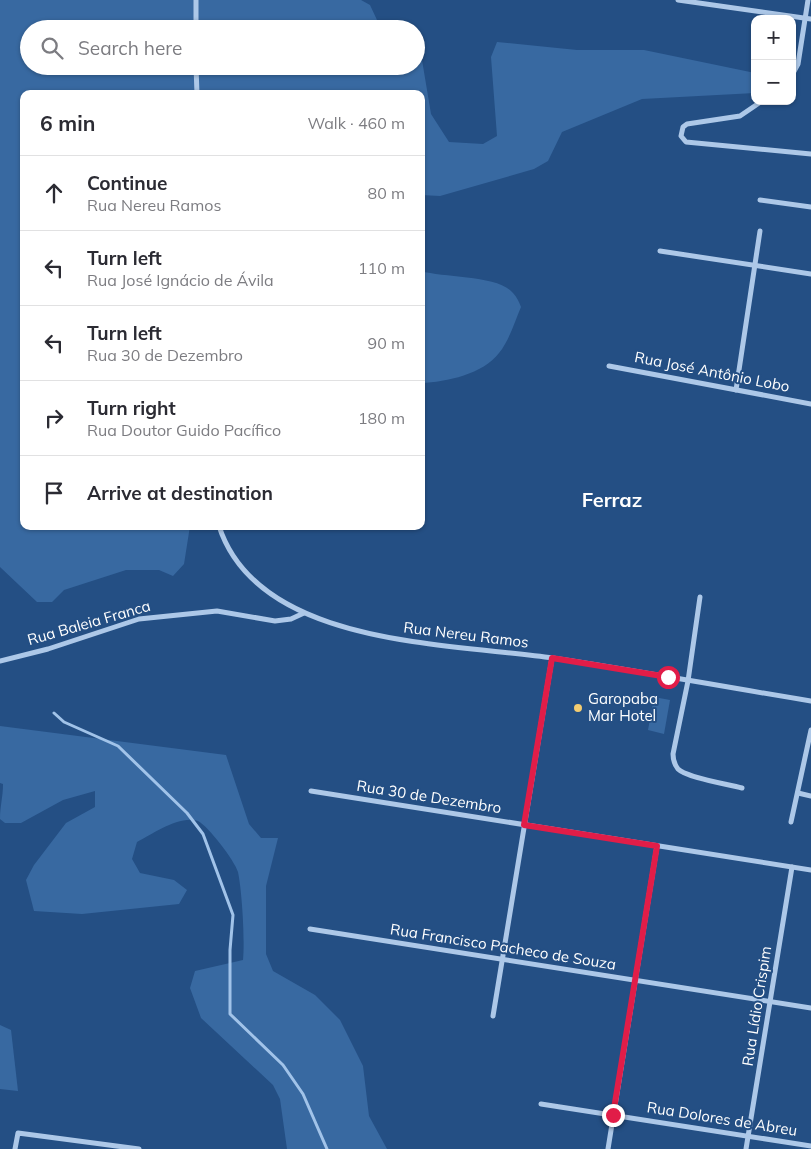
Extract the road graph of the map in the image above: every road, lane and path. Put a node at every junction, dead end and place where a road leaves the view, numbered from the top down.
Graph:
1 (196, 0) edge
2 (678, 0) edge
3 (808, 0) edge
4 (808, 18) edge
5 (196, 20) edge
6 (796, 68) edge
7 (196, 75) edge
8 (197, 90) edge
9 (756, 105) edge
10 (811, 154) edge
11 (760, 200) dead end
12 (811, 208) edge
13 (760, 231) dead end
14 (660, 252) dead end
15 (755, 265) junction
16 (811, 274) edge
17 (609, 366) dead end
18 (736, 390) junction
19 (811, 404) edge
20 (220, 530) edge
21 (700, 597) dead end
22 (304, 613) junction
23 (552, 658) junction
24 (0, 661) edge
25 (688, 680) junction
26 (811, 701) edge
27 (811, 730) edge
28 (742, 788) dead end
29 (311, 791) dead end
30 (798, 793) junction
31 (811, 796) edge
32 (791, 822) dead end
33 (524, 825) junction
34 (657, 846) junction
35 (792, 867) junction
36 (811, 870) edge
37 (310, 929) dead end
38 (502, 960) junction
39 (635, 980) junction
40 (770, 1002) junction
41 (811, 1008) edge
42 (493, 1016) dead end
43 (540, 1104) dead end
44 (613, 1115) junction
45 (748, 1136) junction
46 (811, 1146) edge
47 (15, 1149) edge
48 (139, 1149) edge
49 (608, 1149) edge
50 (746, 1149) edge

1 - 5 street
2 - 4 street
3 - 4 street
4 - 6 street
7 - 8 street
9 - 10 street
11 - 12 street
13 - 15 street
14 - 15 street
15 - 16 street
15 - 18 street
17 - 18 street, Rua José Antônio Lobo
18 - 19 street, Rua José Antônio Lobo
20 - 22 street, Rua Nereu Ramos
21 - 25 street
22 - 23 street, Rua Nereu Ramos
22 - 24 street, Rua Baleia Franca
23 - 25 street, Rua Nereu Ramos
23 - 33 street
25 - 26 street, Rua Nereu Ramos
25 - 28 street
27 - 30 street
29 - 33 street, Rua 30 de Dezembro
30 - 31 street
30 - 32 street
33 - 34 street, Rua 30 de Dezembro
33 - 38 street
34 - 35 street, Rua 30 de Dezembro
34 - 39 street
35 - 36 street, Rua 30 de Dezembro
35 - 40 street, Rua Lídio Crispim
37 - 38 street, Rua Francisco Pacheco de Souza
38 - 39 street, Rua Francisco Pacheco de Souza
38 - 42 street
39 - 40 street, Rua Francisco Pacheco de Souza
39 - 44 street
40 - 41 street, Rua Francisco Pacheco de Souza
40 - 45 street, Rua Lídio Crispim
43 - 44 street, Rua Dolores de Abreu
44 - 45 street, Rua Dolores de Abreu
44 - 49 street
45 - 46 street, Rua Dolores de Abreu
45 - 50 street, Rua Lídio Crispim
47 - 48 street

